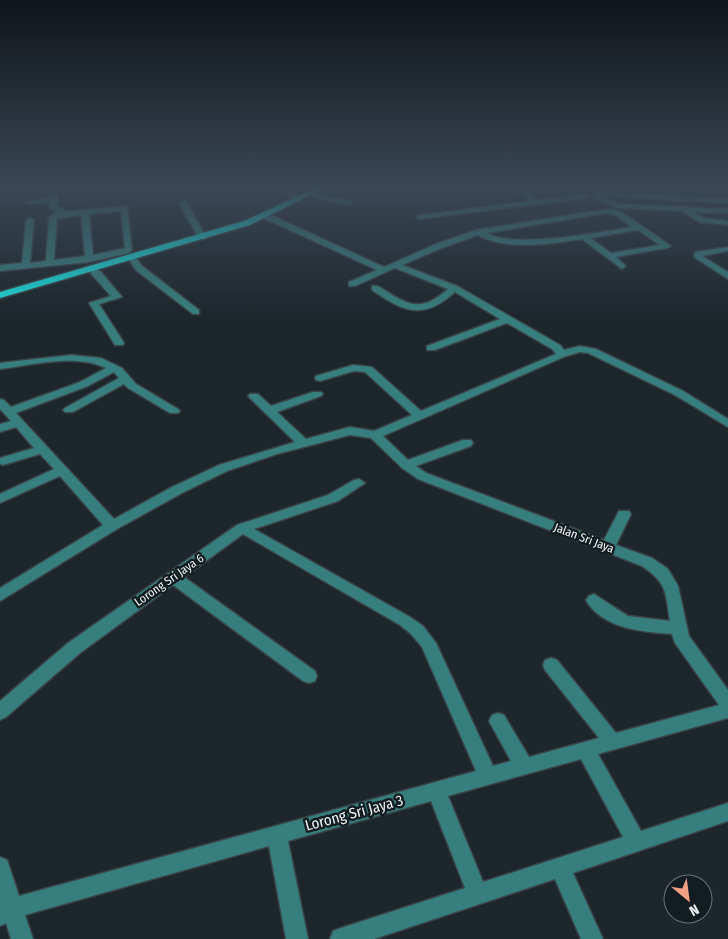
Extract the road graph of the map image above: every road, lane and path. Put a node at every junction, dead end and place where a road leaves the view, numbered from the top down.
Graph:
1 (29, 230) edge
2 (52, 230) edge
3 (87, 230) edge
4 (127, 230) edge
5 (196, 230) edge
6 (223, 230) edge
7 (301, 230) edge
8 (490, 230) edge
9 (626, 230) edge
10 (642, 230) edge
11 (479, 232) junction
12 (583, 236) junction
13 (202, 237) junction
14 (427, 242) dead end
15 (439, 246) junction
16 (728, 249) edge
17 (132, 255) junction
18 (610, 256) junction
19 (89, 259) junction
20 (50, 263) junction
21 (26, 265) junction
22 (394, 266) junction
23 (622, 266) dead end
24 (0, 268) edge
25 (91, 269) junction
26 (384, 270) junction
27 (728, 276) edge
28 (352, 284) dead end
29 (374, 288) dead end
30 (454, 288) junction
31 (0, 295) edge
32 (196, 312) dead end
33 (508, 319) junction
34 (119, 343) dead end
35 (431, 348) dead end
36 (568, 352) junction
37 (0, 366) edge
38 (114, 368) junction
39 (320, 378) dead end
40 (126, 379) junction
41 (317, 394) dead end
42 (254, 396) dead end
43 (0, 402) edge
44 (69, 410) dead end
45 (174, 411) dead end
46 (269, 411) junction
47 (420, 416) junction
48 (13, 417) junction
49 (728, 424) edge
50 (0, 428) edge
51 (375, 435) junction
52 (303, 443) junction
53 (467, 443) dead end
54 (43, 449) junction
55 (3, 461) dead end
56 (406, 465) junction
57 (62, 470) junction
58 (358, 483) dead end
59 (0, 499) edge
60 (624, 514) dead end
61 (112, 526) junction
62 (242, 528) junction
63 (608, 547) junction
64 (173, 577) junction
65 (0, 595) edge
66 (594, 600) dead end
67 (678, 628) junction
68 (551, 665) dead end
69 (309, 676) dead end
70 (728, 704) edge
71 (728, 710) edge
72 (0, 712) edge
73 (498, 721) dead end
74 (612, 741) junction
75 (585, 749) junction
76 (524, 766) junction
77 (488, 776) junction
78 (436, 790) junction
79 (728, 812) edge
80 (278, 834) junction
81 (637, 842) junction
82 (0, 867) edge
83 (560, 867) junction
84 (478, 894) junction
85 (6, 912) edge
86 (22, 939) edge
87 (297, 939) edge
88 (342, 939) edge
89 (592, 939) edge

1 - 21 street
2 - 20 street
3 - 19 street
4 - 17 street
5 - 13 street
6 - 13 main road
7 - 26 street
8 - 11 street
9 - 12 street
10 - 18 street
11 - 12 street
11 - 15 street
12 - 18 street
13 - 17 main road
14 - 15 street
15 - 22 street
16 - 27 street
17 - 19 street
17 - 25 main road
17 - 32 street
18 - 23 street
19 - 20 street
20 - 21 street
21 - 24 street
22 - 26 street
22 - 30 street
25 - 31 main road
25 - 34 street
26 - 28 street
29 - 30 street
30 - 33 street
33 - 35 street
33 - 36 street
36 - 47 street
36 - 49 street
37 - 38 street
38 - 40 street
38 - 48 street
39 - 47 street
40 - 44 street
40 - 45 street
41 - 46 street
42 - 46 street
43 - 48 street
46 - 52 street
47 - 51 street
48 - 50 street
48 - 54 street
51 - 52 street
51 - 56 street, Jalan Sri Jaya
52 - 61 street
53 - 56 street
54 - 55 street
54 - 57 street
56 - 63 street, Jalan Sri Jaya
57 - 59 street
57 - 61 street
58 - 62 street, Lorong Sri Jaya 6
60 - 63 street
61 - 65 street
62 - 64 street, Lorong Sri Jaya 6
62 - 77 street
63 - 67 street, Jalan Sri Jaya
64 - 69 street
64 - 72 street, Lorong Sri Jaya 6
66 - 67 street
67 - 70 street, Jalan Sri Jaya
68 - 74 street
71 - 74 street, Lorong Sri Jaya 3
73 - 76 street
74 - 75 street, Lorong Sri Jaya 3
75 - 76 street, Lorong Sri Jaya 3
75 - 81 street
76 - 77 street, Lorong Sri Jaya 3
77 - 78 street, Lorong Sri Jaya 3
78 - 80 street, Lorong Sri Jaya 3
78 - 84 street
79 - 81 street
80 - 85 street, Lorong Sri Jaya 3
80 - 87 street
81 - 83 street
82 - 85 street
83 - 84 street
83 - 89 street
84 - 88 street
85 - 86 street

